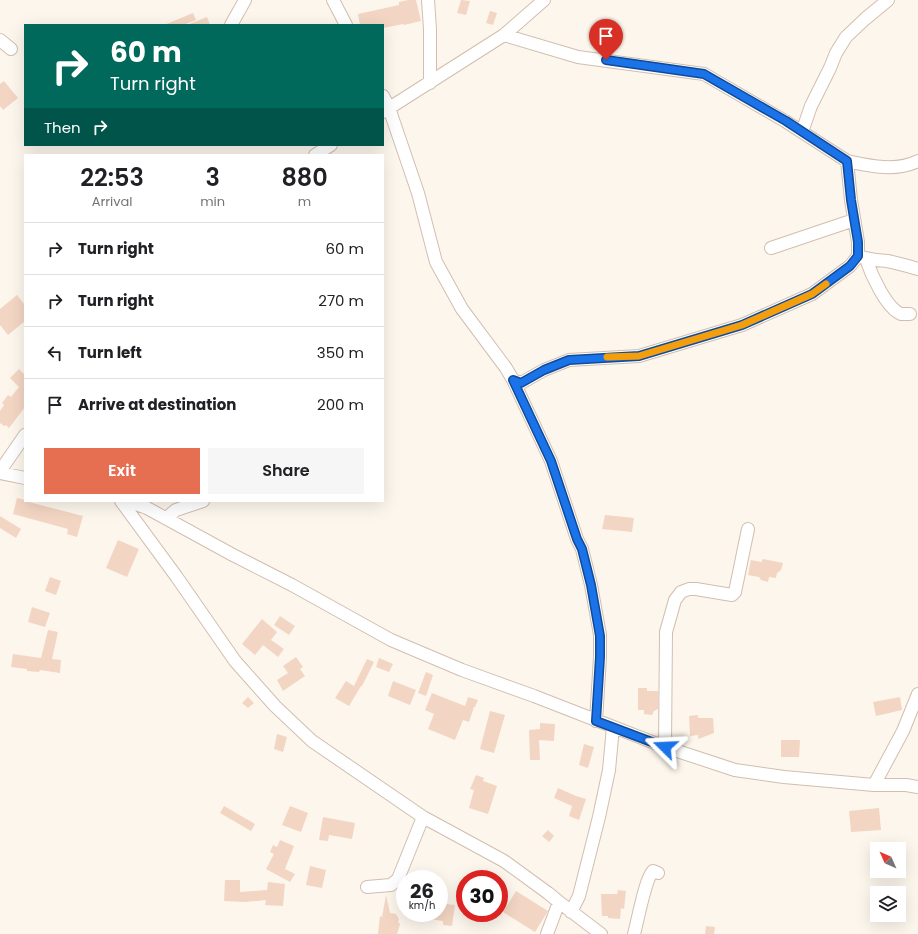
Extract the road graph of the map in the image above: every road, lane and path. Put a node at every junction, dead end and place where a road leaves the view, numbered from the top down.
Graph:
1 (245, 0) edge
2 (333, 0) edge
3 (428, 0) edge
4 (544, 0) edge
5 (888, 0) edge
6 (232, 24) edge
7 (345, 24) edge
8 (504, 36) junction
9 (0, 40) edge
10 (11, 49) dead end
11 (430, 83) junction
12 (386, 110) edge
13 (802, 132) junction
14 (329, 146) edge
15 (317, 154) edge
16 (847, 161) junction
17 (918, 161) edge
18 (854, 220) junction
19 (771, 248) dead end
20 (862, 257) junction
21 (918, 269) edge
22 (910, 314) dead end
23 (513, 380) junction
24 (24, 436) edge
25 (0, 472) edge
26 (24, 478) edge
27 (122, 502) edge
28 (131, 502) edge
29 (200, 502) edge
30 (167, 519) junction
31 (748, 529) dead end
32 (918, 694) edge
33 (596, 721) junction
34 (613, 727) junction
35 (665, 747) junction
36 (874, 785) junction
37 (918, 787) edge
38 (423, 817) junction
39 (658, 873) dead end
40 (367, 887) dead end
41 (559, 902) junction
42 (571, 912) junction
43 (547, 934) edge
44 (601, 934) edge
45 (634, 934) edge

1 - 6 street
2 - 7 street
3 - 11 street
4 - 8 street
5 - 13 street
8 - 11 street
8 - 13 street
9 - 10 street
11 - 12 street
12 - 23 street
13 - 16 street
14 - 15 street
16 - 17 street
16 - 18 street
18 - 19 street
18 - 20 street
20 - 21 street
20 - 22 street
20 - 23 street
23 - 33 street
24 - 25 street
25 - 26 street
27 - 38 street
28 - 30 street
29 - 30 street
30 - 33 street
31 - 35 street
32 - 36 street
33 - 34 street
34 - 35 street
34 - 42 street
35 - 36 street
36 - 37 street
38 - 40 street
38 - 41 street
39 - 45 street
41 - 42 street
41 - 43 street
42 - 44 street

